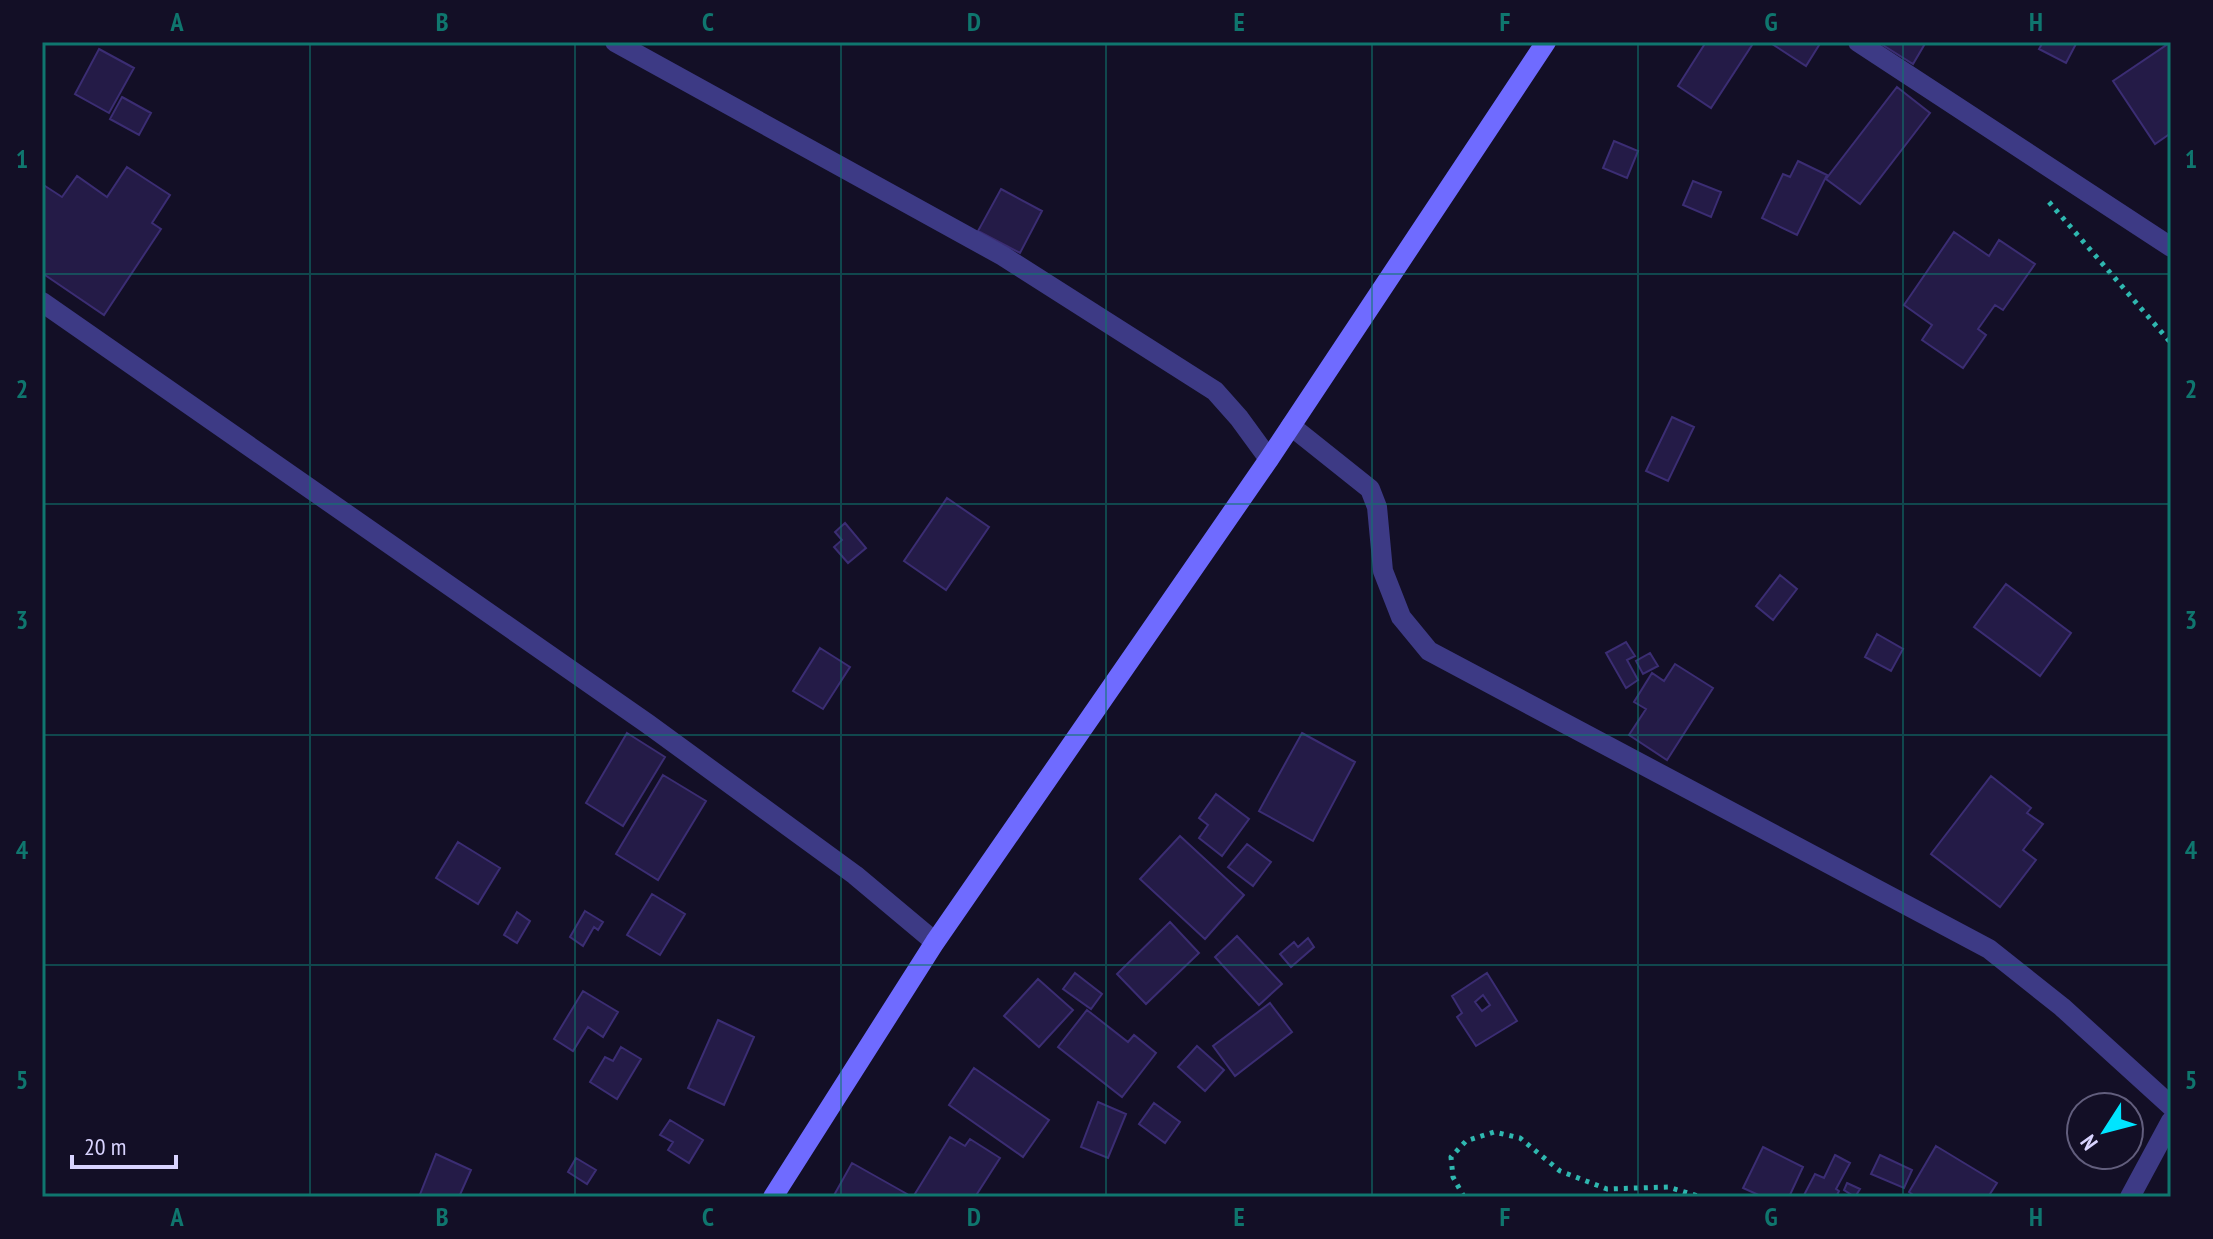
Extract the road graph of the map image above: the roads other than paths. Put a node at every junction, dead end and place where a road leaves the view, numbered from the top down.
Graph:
1 (615, 42) edge
2 (1546, 42) edge
3 (1858, 42) edge
4 (2171, 247) edge
5 (42, 302) edge
6 (1291, 426) junction
7 (1269, 459) junction
8 (935, 942) junction
9 (2171, 1106) edge
10 (2171, 1121) edge
11 (773, 1197) edge
12 (2130, 1197) edge

1 - 7 street
2 - 6 main road
3 - 4 street
5 - 8 street
6 - 7 main road
6 - 9 street
7 - 8 main road
8 - 11 main road
10 - 12 street

